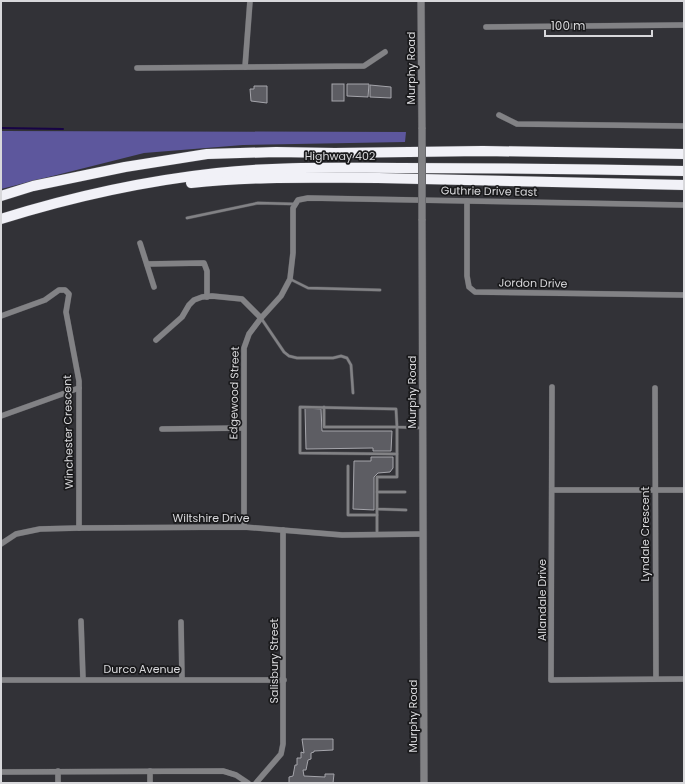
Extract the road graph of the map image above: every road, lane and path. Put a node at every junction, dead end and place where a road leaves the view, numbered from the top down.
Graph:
1 (250, 1) edge
2 (421, 1) edge
3 (684, 25) edge
4 (486, 27) dead end
5 (385, 52) dead end
6 (245, 67) junction
7 (137, 68) dead end
8 (499, 115) dead end
9 (684, 126) edge
10 (684, 148) edge
11 (483, 151) junction
12 (684, 154) edge
13 (684, 171) edge
14 (684, 185) edge
15 (1, 196) edge
16 (68, 200) junction
17 (467, 201) junction
18 (295, 204) junction
19 (684, 205) edge
20 (187, 218) dead end
21 (1, 219) edge
22 (140, 243) dead end
23 (147, 264) junction
24 (290, 279) junction
25 (154, 287) dead end
26 (380, 290) dead end
27 (684, 296) edge
28 (207, 297) junction
29 (1, 316) edge
30 (261, 318) junction
31 (156, 340) dead end
32 (552, 387) dead end
33 (79, 388) junction
34 (655, 388) dead end
35 (353, 393) dead end
36 (324, 407) junction
37 (1, 416) edge
38 (397, 427) junction
39 (243, 428) junction
40 (423, 428) junction
41 (162, 429) dead end
42 (398, 454) junction
43 (348, 466) dead end
44 (552, 490) junction
45 (655, 490) junction
46 (684, 490) edge
47 (377, 492) junction
48 (406, 492) dead end
49 (377, 509) junction
50 (406, 510) dead end
51 (377, 515) junction
52 (244, 527) junction
53 (79, 528) junction
54 (284, 530) junction
55 (377, 534) junction
56 (423, 534) junction
57 (1, 544) edge
58 (81, 621) dead end
59 (181, 622) dead end
60 (182, 679) junction
61 (656, 679) junction
62 (684, 679) edge
63 (1, 680) edge
64 (83, 680) junction
65 (284, 680) junction
66 (58, 771) junction
67 (1, 772) edge
68 (150, 772) junction
69 (58, 783) edge
70 (150, 783) edge
71 (248, 783) edge
72 (256, 783) edge
73 (424, 783) edge

1 - 6 street
2 - 40 street, Murphy Road, bridge
3 - 4 street
5 - 6 street
6 - 7 street
8 - 9 street
10 - 11 highway
11 - 12 highway, Highway 402
11 - 15 highway, Highway 402
13 - 16 highway, Highway 402
14 - 16 highway
16 - 21 highway, Highway 402
17 - 18 street, Guthrie Drive East
17 - 19 street, Guthrie Drive East
17 - 27 street, Jordon Drive
18 - 20 lane
18 - 24 street, Edgewood Street
22 - 23 street
23 - 25 street
23 - 28 street
24 - 26 lane
24 - 30 street, Edgewood Street
28 - 30 street
28 - 31 street
29 - 33 street, Winchester Crescent
30 - 35 lane
30 - 39 street, Edgewood Street
32 - 44 street, Allandale Drive
33 - 37 street
33 - 53 street, Winchester Crescent
34 - 45 street, Lyndale Crescent
36 - 38 lane
36 - 38 lane
36 - 42 lane
38 - 40 lane
38 - 42 lane
39 - 41 street
39 - 52 street, Edgewood Street
40 - 56 street, Murphy Road
42 - 47 lane
43 - 51 lane
44 - 45 street
44 - 61 street, Allandale Drive
45 - 46 street
45 - 61 street, Lyndale Crescent
47 - 48 lane
47 - 49 lane
49 - 50 lane
49 - 51 lane
51 - 55 lane
52 - 53 street, Wiltshire Drive
52 - 54 street, Wiltshire Drive
53 - 57 street, Wiltshire Drive
54 - 55 street, Wiltshire Drive
54 - 65 street, Salisbury Street
55 - 56 street, Wiltshire Drive
56 - 73 street, Murphy Road
58 - 64 street
59 - 60 street
60 - 64 street, Durco Avenue
60 - 65 street, Durco Avenue
61 - 62 street, Allandale Drive
63 - 64 street, Durco Avenue
65 - 72 street, Salisbury Street
66 - 67 street
66 - 68 street
66 - 69 street
68 - 70 street
68 - 71 street

